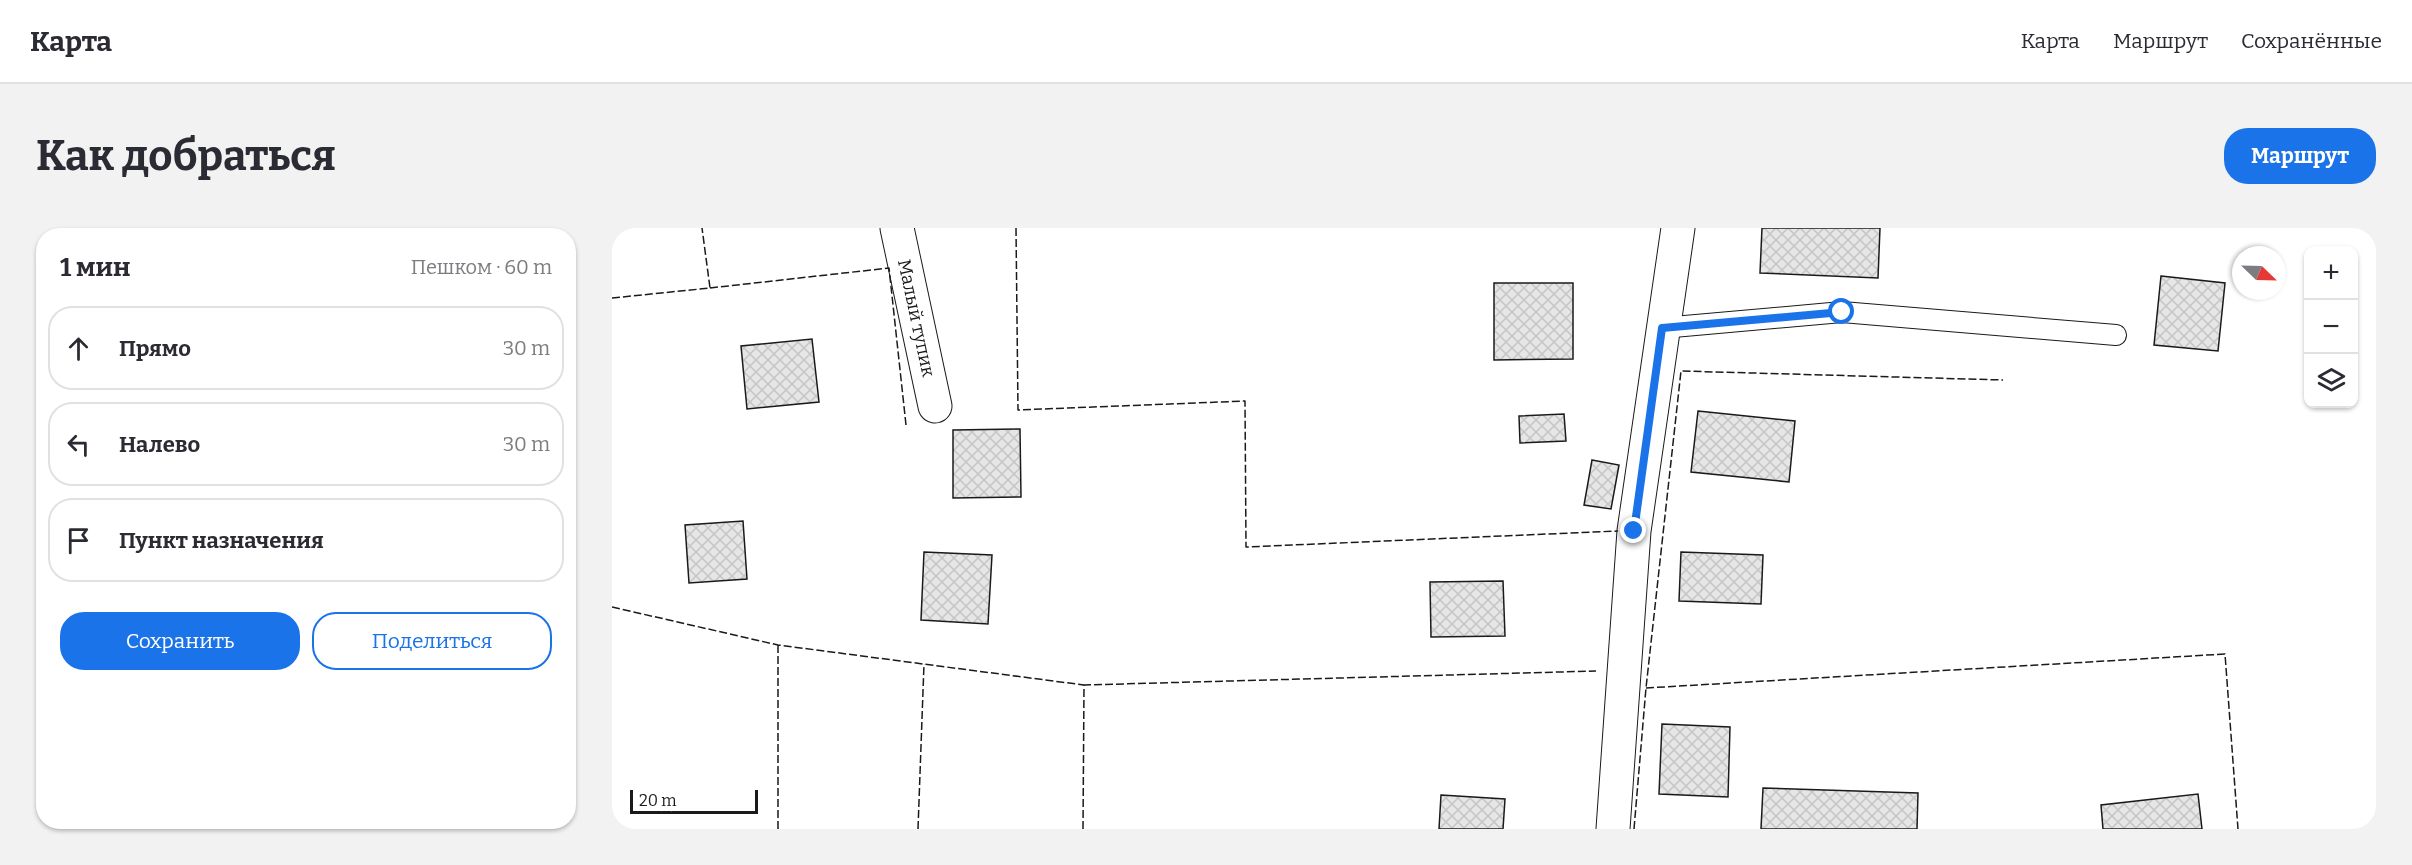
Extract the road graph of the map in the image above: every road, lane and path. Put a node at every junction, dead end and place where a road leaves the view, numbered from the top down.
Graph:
1 (897, 228) edge
2 (1678, 228) edge
3 (1662, 328) junction
4 (2116, 334) dead end
5 (935, 406) dead end
6 (1613, 829) edge

1 - 5 street, Малый тупик
2 - 3 street
3 - 4 lane
3 - 6 street

